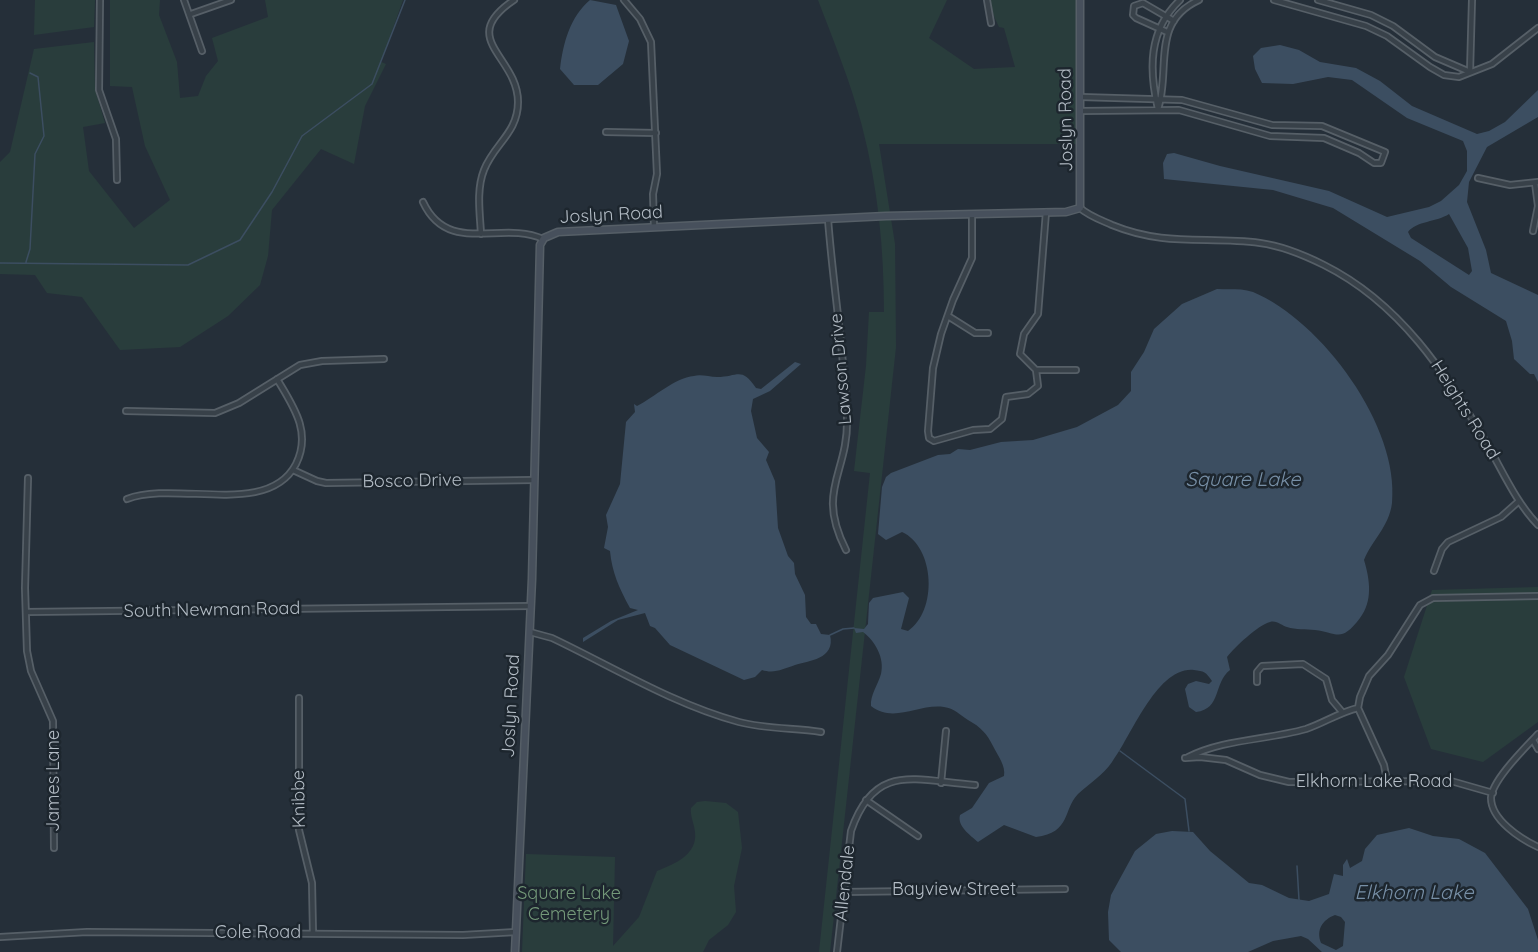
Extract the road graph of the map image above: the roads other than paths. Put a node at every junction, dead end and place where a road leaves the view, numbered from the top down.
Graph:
1 (100, 0) edge
2 (184, 0) edge
3 (231, 0) edge
4 (514, 0) edge
5 (624, 0) edge
6 (987, 0) edge
7 (1080, 0) edge
8 (1179, 0) edge
9 (1199, 0) edge
10 (1274, 0) edge
11 (1318, 0) edge
12 (1472, 0) edge
13 (191, 14) junction
14 (1166, 15) junction
15 (1174, 21) junction
16 (992, 23) dead end
17 (1158, 28) junction
18 (1538, 28) edge
19 (1167, 32) junction
20 (202, 51) dead end
21 (1470, 72) junction
22 (1081, 97) junction
23 (1156, 98) junction
24 (1162, 98) junction
25 (1158, 109) junction
26 (1081, 111) junction
27 (606, 132) dead end
28 (656, 133) junction
29 (1364, 144) junction
30 (1359, 153) junction
31 (1478, 178) dead end
32 (117, 180) dead end
33 (1537, 182) edge
34 (423, 202) dead end
35 (1080, 208) junction
36 (1046, 212) junction
37 (972, 214) junction
38 (828, 219) junction
39 (654, 227) junction
40 (1533, 231) dead end
41 (482, 234) junction
42 (543, 239) junction
43 (948, 316) junction
44 (988, 333) dead end
45 (384, 359) dead end
46 (1036, 370) junction
47 (1076, 370) dead end
48 (277, 379) junction
49 (126, 411) dead end
50 (293, 470) junction
51 (28, 478) dead end
52 (533, 480) junction
53 (128, 500) dead end
54 (1519, 501) junction
55 (1538, 525) edge
56 (846, 550) dead end
57 (1434, 571) dead end
58 (1538, 596) edge
59 (531, 606) junction
60 (26, 612) junction
61 (530, 632) junction
62 (1257, 682) dead end
63 (299, 698) dead end
64 (1358, 708) junction
65 (1343, 712) junction
66 (946, 731) dead end
67 (821, 732) dead end
68 (1538, 734) edge
69 (1533, 740) junction
70 (1538, 749) edge
71 (1387, 781) junction
72 (941, 783) junction
73 (975, 785) dead end
74 (1492, 793) junction
75 (866, 800) junction
76 (918, 836) dead end
77 (1538, 847) edge
78 (54, 848) dead end
79 (1065, 889) dead end
80 (843, 892) junction
81 (516, 932) junction
82 (313, 933) junction
83 (0, 937) edge
84 (515, 952) edge
85 (837, 952) edge

1 - 32 street
2 - 13 street
3 - 13 street
4 - 41 street
5 - 28 street
6 - 16 street
7 - 22 street, Joslyn Road
8 - 14 street
9 - 15 street
10 - 21 street
11 - 21 street
12 - 21 street
13 - 20 street
14 - 15 street
14 - 17 street
14 - 17 street
15 - 19 street
17 - 19 street
17 - 23 street
18 - 21 street
19 - 24 street
22 - 23 street
22 - 26 street, Joslyn Road
23 - 24 street
23 - 25 street
24 - 25 street
24 - 29 street
25 - 26 street
25 - 30 street
26 - 35 street, Joslyn Road
27 - 28 street
28 - 39 street
29 - 30 street
29 - 30 street
31 - 33 street
33 - 40 street
34 - 41 street
35 - 36 street, Joslyn Road
35 - 54 street, Heights Road
36 - 37 street, Joslyn Road
36 - 46 street
37 - 38 street, Joslyn Road
37 - 43 street
38 - 39 street, Joslyn Road
38 - 56 street, Lawson Drive
39 - 42 street, Joslyn Road
41 - 42 street
42 - 52 street, Joslyn Road
43 - 44 street
43 - 46 street
45 - 48 street
46 - 47 street
48 - 49 street
48 - 50 street
50 - 52 street, Bosco Drive
50 - 53 street
51 - 60 street
52 - 59 street, Joslyn Road
54 - 55 street, Heights Road
54 - 57 street
58 - 64 street
59 - 60 street, South Newman Road
59 - 61 street, Joslyn Road
60 - 78 street, James Lane
61 - 67 street
61 - 81 street, Joslyn Road
62 - 65 street
63 - 82 street, Knibbe
64 - 65 street
64 - 71 street
65 - 71 street, Elkhorn Lake Road
66 - 72 street
68 - 69 street
69 - 70 street
69 - 74 street
71 - 74 street, Elkhorn Lake Road
72 - 73 street
72 - 75 street
74 - 77 street
75 - 76 street
75 - 80 street, Allendale
79 - 80 street, Bayview Street
80 - 85 street, Allendale
81 - 82 street, Cole Road
81 - 84 street, Joslyn Road
82 - 83 street, Cole Road

